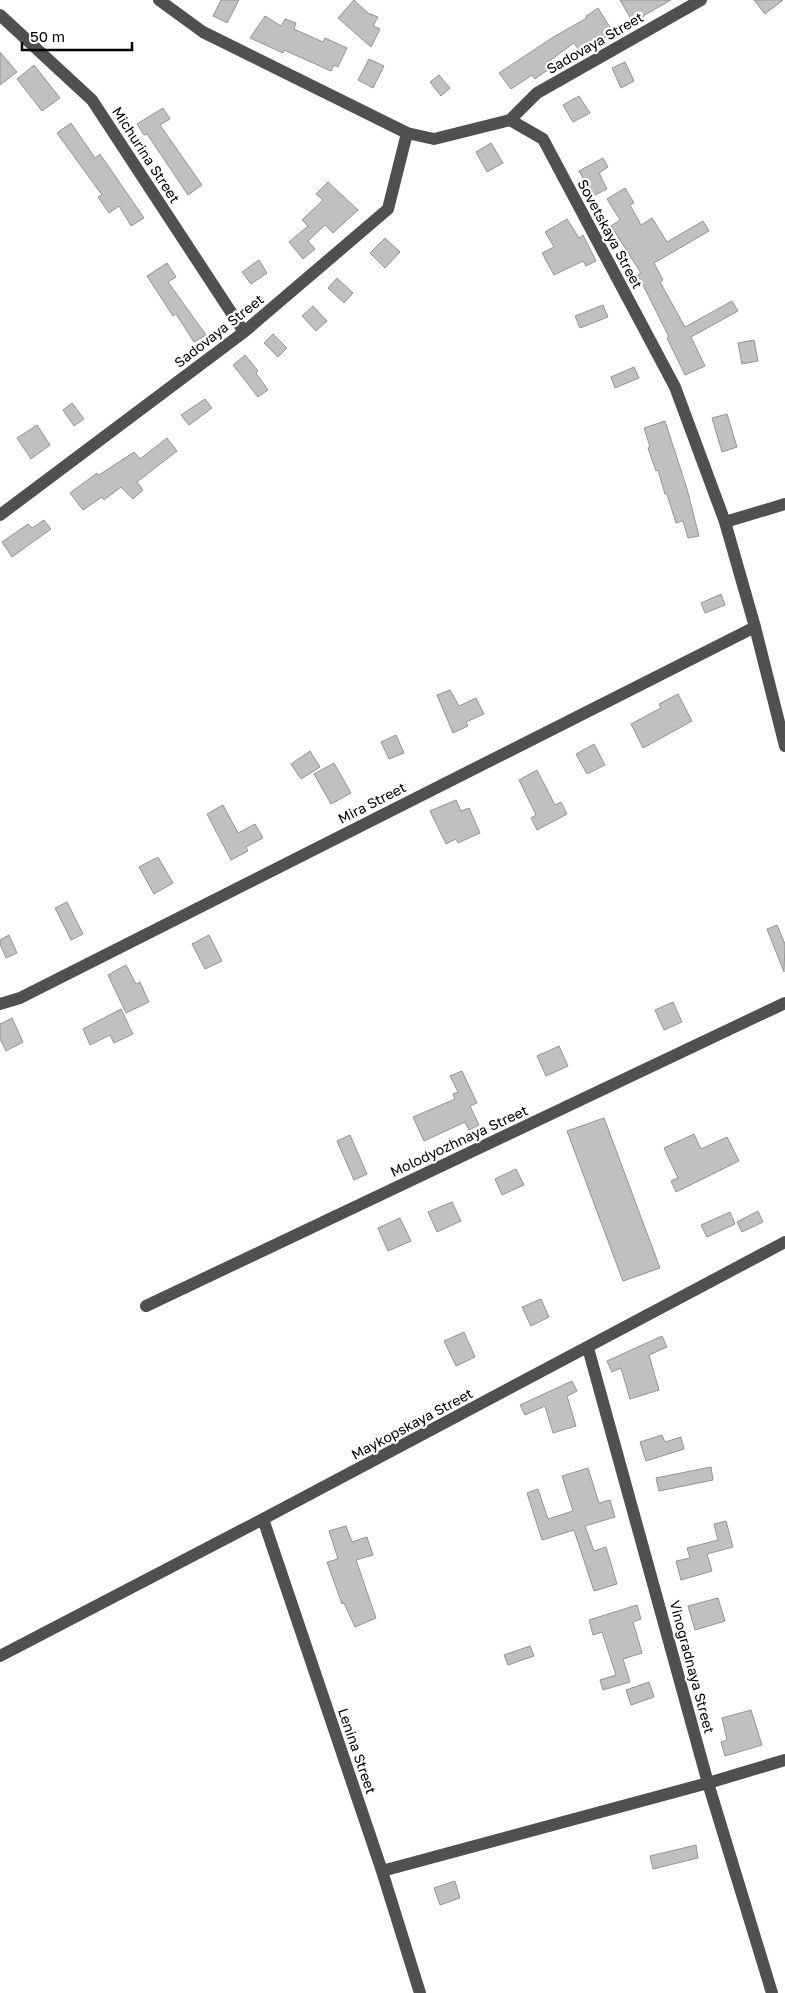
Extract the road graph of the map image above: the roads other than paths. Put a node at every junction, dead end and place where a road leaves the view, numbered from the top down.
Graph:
1 (159, 0) edge
2 (701, 0) edge
3 (0, 15) edge
4 (510, 120) junction
5 (407, 133) junction
6 (244, 332) junction
7 (785, 504) edge
8 (0, 515) edge
9 (725, 522) junction
10 (755, 627) junction
11 (785, 746) edge
12 (785, 1003) edge
13 (0, 1004) edge
14 (785, 1242) edge
15 (146, 1306) dead end
16 (588, 1348) junction
17 (263, 1519) junction
18 (0, 1656) edge
19 (785, 1760) edge
20 (708, 1784) junction
21 (382, 1871) junction
22 (420, 1993) edge
23 (772, 1993) edge

1 - 5 street
2 - 4 street, Sadovaya Street
3 - 6 street, Michurina Street
4 - 5 street
4 - 9 street, Sovetskaya Street
5 - 6 street, Sadovaya Street
6 - 8 street, Sadovaya Street
7 - 9 street
9 - 10 street, Sovetskaya Street
10 - 11 street, Sovetskaya Street
10 - 13 street, Mira Street
12 - 15 street, Molodyozhnaya Street
14 - 16 street, Maykopskaya Street
16 - 17 street, Maykopskaya Street
16 - 20 street, Vinogradnaya Street
17 - 18 street, Maykopskaya Street
17 - 21 street, Lenina Street
19 - 20 street
20 - 21 street
20 - 23 street, Vinogradnaya Street
21 - 22 street, Lenina Street

